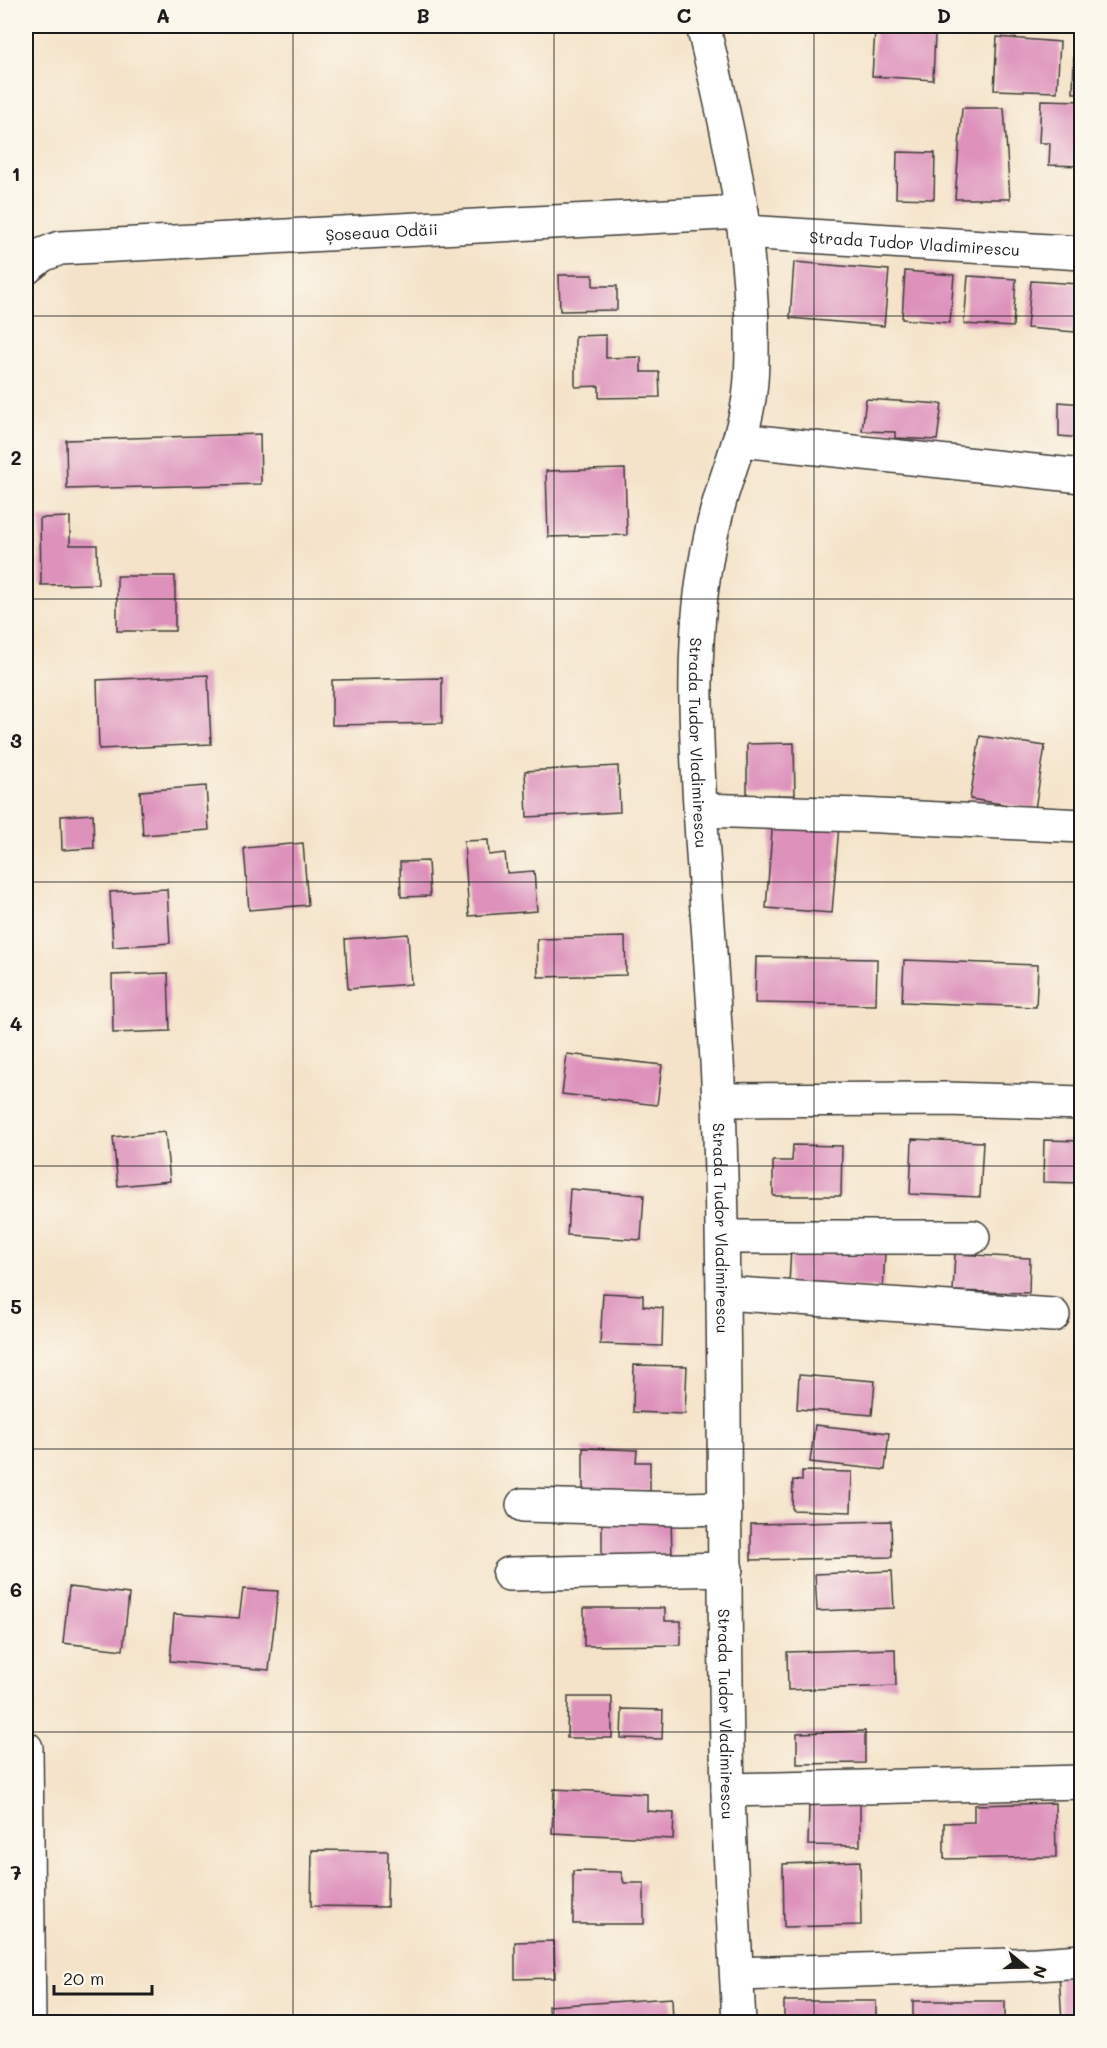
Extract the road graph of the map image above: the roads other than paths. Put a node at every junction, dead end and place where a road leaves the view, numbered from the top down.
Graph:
1 (703, 26) edge
2 (744, 222) junction
3 (1082, 253) edge
4 (26, 268) edge
5 (740, 440) junction
6 (1082, 476) edge
7 (701, 810) junction
8 (1082, 826) edge
9 (719, 1100) junction
10 (1082, 1103) edge
11 (723, 1237) junction
12 (972, 1237) dead end
13 (723, 1293) junction
14 (1053, 1315) dead end
15 (523, 1505) dead end
16 (725, 1508) junction
17 (726, 1569) junction
18 (509, 1574) dead end
19 (26, 1748) edge
20 (1082, 1782) edge
21 (728, 1790) junction
22 (1082, 1961) edge
23 (736, 1974) junction
24 (29, 2022) edge
25 (739, 2022) edge

1 - 2 street, Strada Tudor Vladimirescu
2 - 3 street, Strada Tudor Vladimirescu
2 - 4 street, Șoseaua Odăii
2 - 5 street, Strada Tudor Vladimirescu
5 - 6 street
5 - 7 street, Strada Tudor Vladimirescu
7 - 8 street
7 - 9 street, Strada Tudor Vladimirescu
9 - 10 street
9 - 11 street, Strada Tudor Vladimirescu
11 - 12 street
11 - 13 street, Strada Tudor Vladimirescu
13 - 14 street
13 - 16 street, Strada Tudor Vladimirescu
15 - 16 street
16 - 17 street, Strada Tudor Vladimirescu
17 - 18 street
17 - 21 street, Strada Tudor Vladimirescu
19 - 24 street
20 - 21 street
21 - 23 street, Strada Tudor Vladimirescu
22 - 23 street
23 - 25 street, Strada Tudor Vladimirescu

